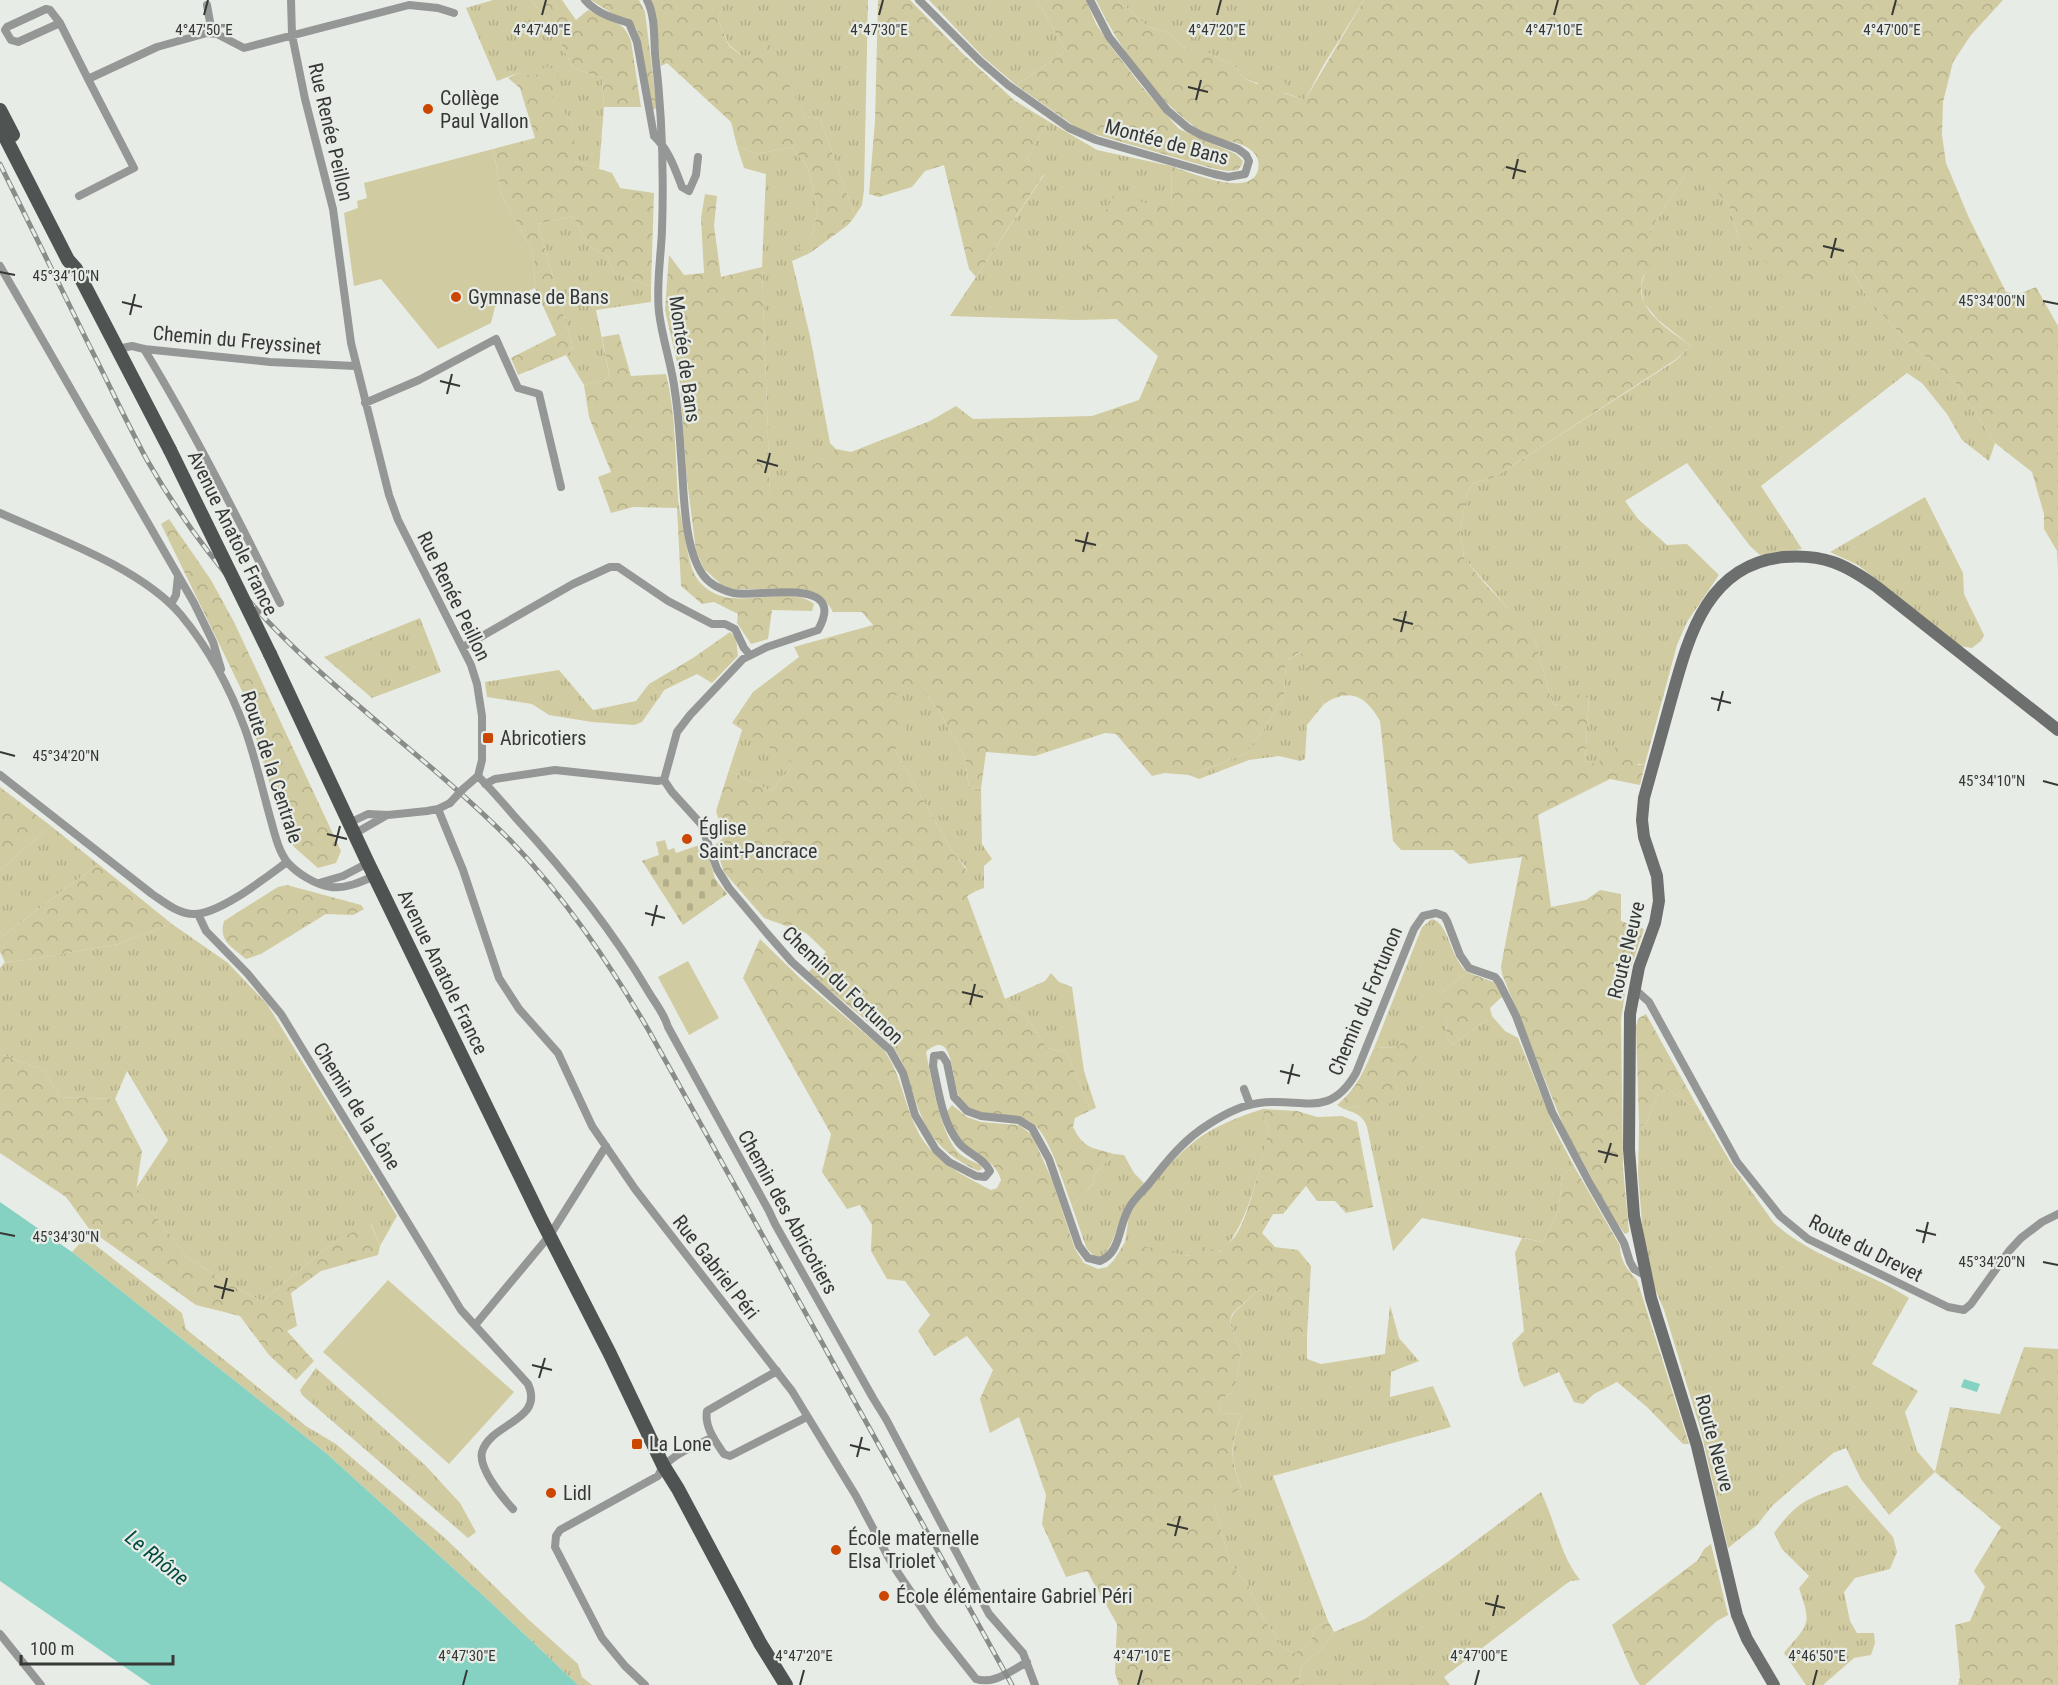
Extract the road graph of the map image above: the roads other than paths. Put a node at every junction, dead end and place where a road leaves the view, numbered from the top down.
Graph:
1 (585, 0) edge
2 (647, 0) edge
3 (919, 0) edge
4 (1090, 0) edge
5 (207, 5) dead end
6 (291, 5) edge
7 (454, 13) dead end
8 (60, 23) junction
9 (212, 33) junction
10 (292, 35) junction
11 (88, 79) junction
12 (0, 110) edge
13 (6, 134) edge
14 (661, 142) junction
15 (698, 157) dead end
16 (79, 195) dead end
17 (0, 266) edge
18 (118, 349) junction
19 (144, 349) junction
20 (355, 366) junction
21 (365, 404) junction
22 (561, 487) dead end
23 (0, 513) edge
24 (178, 575) junction
25 (194, 603) junction
26 (280, 603) dead end
27 (171, 604) junction
28 (182, 616) junction
29 (463, 647) junction
30 (750, 655) junction
31 (224, 678) junction
32 (2058, 730) edge
33 (0, 775) edge
34 (478, 776) junction
35 (664, 780) junction
36 (485, 784) junction
37 (438, 809) junction
38 (352, 828) junction
39 (287, 862) junction
40 (368, 863) junction
41 (374, 876) junction
42 (318, 884) junction
43 (198, 914) junction
44 (1634, 992) junction
45 (1244, 1089) dead end
46 (1250, 1106) junction
47 (606, 1146) junction
48 (2058, 1214) edge
49 (550, 1235) junction
50 (1646, 1276) junction
51 (476, 1324) junction
52 (777, 1371) junction
53 (807, 1418) junction
54 (713, 1437) junction
55 (663, 1465) junction
56 (513, 1509) dead end
57 (0, 1634) edge
58 (1027, 1662) junction
59 (971, 1680) edge
60 (41, 1685) edge
61 (645, 1685) edge
62 (786, 1685) edge
63 (1035, 1685) edge
64 (1774, 1685) edge

1 - 14 street
2 - 14 street, Montée de Bans
3 - 4 street, Montée de Bans
5 - 9 street
6 - 10 street, Rue Renée Peillon
7 - 10 street
8 - 8 street
8 - 11 street
9 - 10 street
9 - 11 street
10 - 20 street, Rue Renée Peillon
11 - 16 street
12 - 13 main road, Avenue Anatole France
13 - 18 main road, Avenue Anatole France
14 - 15 street
14 - 30 street, Montée de Bans
17 - 24 street
18 - 19 street, Chemin du Freyssinet
18 - 38 main road, Avenue Anatole France, bridge
19 - 20 street, Chemin du Freyssinet
19 - 26 street
20 - 21 street, Rue Renée Peillon
21 - 22 street
21 - 29 street, Rue Renée Peillon
23 - 27 street, Route de la Centrale
24 - 25 street
24 - 27 street
25 - 28 street
25 - 31 street
27 - 28 street, Route de la Centrale
28 - 31 street, Route de la Centrale
29 - 30 street
29 - 34 street, Rue Renée Peillon
30 - 35 street
31 - 39 street, Route de la Centrale
32 - 44 street, Route Neuve
33 - 43 street
34 - 36 street, Chemin des Abricotiers
34 - 37 street, bridge
35 - 36 street
35 - 46 street, Chemin du Fortunon
36 - 58 street, Chemin des Abricotiers
37 - 38 street
37 - 47 street, Rue Gabriel Péri
38 - 40 main road, Avenue Anatole France
39 - 42 street, Route de la Centrale
39 - 43 street
40 - 41 main road, Avenue Anatole France
40 - 42 street
41 - 42 street
41 - 49 main road, Avenue Anatole France
43 - 51 street, Chemin de la Lône
44 - 48 street, Route du Drevet
44 - 50 street, Route Neuve
45 - 46 street
46 - 50 street, Chemin du Fortunon
47 - 49 street
47 - 52 street, Rue Gabriel Péri
49 - 51 street
49 - 55 main road, Avenue Anatole France
50 - 64 street, Route Neuve
51 - 56 street, Chemin de la Lône
52 - 53 street, Rue Gabriel Péri
52 - 54 street
53 - 54 street
53 - 59 street, Rue Gabriel Péri
54 - 55 street
55 - 61 street
55 - 62 main road, Avenue Anatole France
57 - 60 street
58 - 59 street, Rue Gabriel Péri
58 - 63 street, Chemin des Abricotiers

